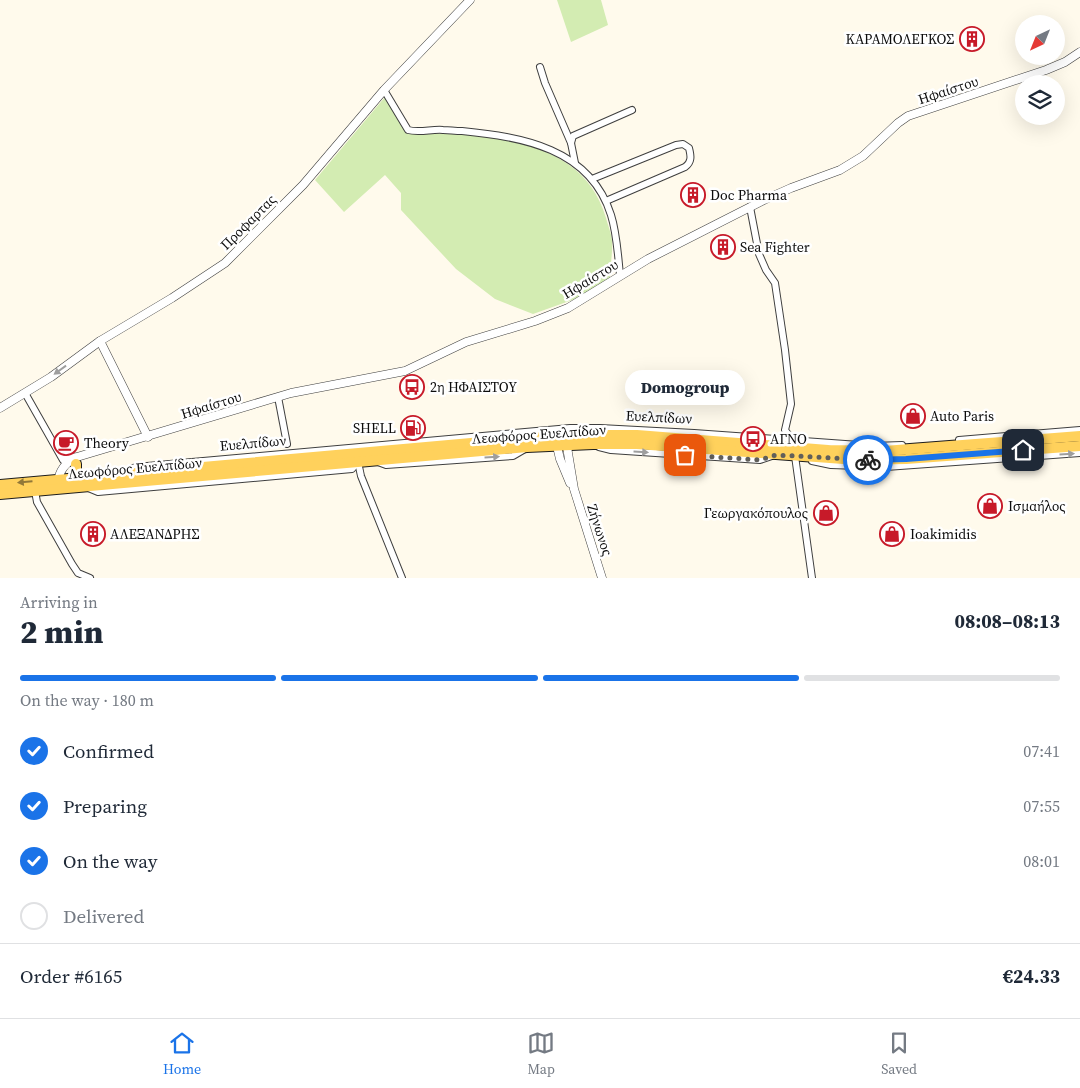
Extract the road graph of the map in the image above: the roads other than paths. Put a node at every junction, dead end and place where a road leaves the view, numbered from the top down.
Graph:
1 (470, 0) edge
2 (1080, 52) edge
3 (540, 67) dead end
4 (384, 90) junction
5 (632, 110) dead end
6 (570, 143) junction
7 (575, 163) junction
8 (592, 179) junction
9 (606, 201) junction
10 (750, 207) junction
11 (620, 275) junction
12 (100, 341) junction
13 (25, 393) junction
14 (278, 397) junction
15 (0, 408) edge
16 (1080, 430) edge
17 (694, 436) junction
18 (1040, 436) junction
19 (1080, 436) edge
20 (148, 437) junction
21 (496, 438) junction
22 (561, 441) junction
23 (793, 441) junction
24 (287, 444) dead end
25 (947, 444) junction
26 (1080, 446) edge
27 (442, 450) junction
28 (1080, 453) edge
29 (795, 456) junction
30 (966, 458) junction
31 (78, 459) junction
32 (358, 462) junction
33 (84, 482) junction
34 (61, 483) junction
35 (0, 485) edge
36 (35, 491) junction
37 (0, 494) edge
38 (90, 578) edge
39 (402, 578) edge
40 (602, 578) edge
41 (812, 578) edge

1 - 4 street, Προφαρτας
2 - 10 street, Ηφαίστου
3 - 6 street
4 - 7 street
4 - 12 street, Προφαρτας
5 - 6 street
6 - 7 street
7 - 8 street
8 - 9 street
8 - 9 street
9 - 11 street
10 - 11 street, Ηφαίστου
10 - 23 street
11 - 14 street, Ηφαίστου
12 -> 13 street, Προφαρτας
12 - 20 street
13 - 15 street, Προφαρτας
13 - 31 street
14 - 20 street, Ηφαίστου
14 - 24 street
16 - 18 street
17 - 21 street, Ευελπίδων
17 - 22 main road, Λεωφόρος Ευελπίδων
17 - 23 street, Ευελπίδων
17 - 25 main road, Λεωφόρος Ευελπίδων
18 - 19 main road, Λεωφόρος Ευελπίδων
18 - 25 main road, Λεωφόρος Ευελπίδων
20 - 31 street, Ηφαίστου
21 - 22 main road, Λεωφόρος Ευελπίδων
21 - 27 main road, Λεωφόρος Ευελπίδων
27 -> 22 main road, Λεωφόρος Ευελπίδων
22 -> 29 main road, Λεωφόρος Ευελπίδων
22 - 40 street, Ζήνωνος
23 - 25 street, Ευελπίδων
26 - 30 main road, Λεωφόρος Ευελπίδων
27 - 32 main road, Λεωφόρος Ευελπίδων
27 - 33 main road, Λεωφόρος Ευελπίδων
30 -> 28 street
29 - 30 main road, Λεωφόρος Ευελπίδων
29 - 41 street
31 - 33 main road
31 - 34 street
32 - 33 main road, Λεωφόρος Ευελπίδων
32 - 39 street
33 - 34 main road, Λεωφόρος Ευελπίδων
34 -> 35 main road, Λεωφόρος Ευελπίδων
34 - 36 main road, Λεωφόρος Ευελπίδων
36 - 37 main road, Λεωφόρος Ευελπίδων
36 - 38 street

